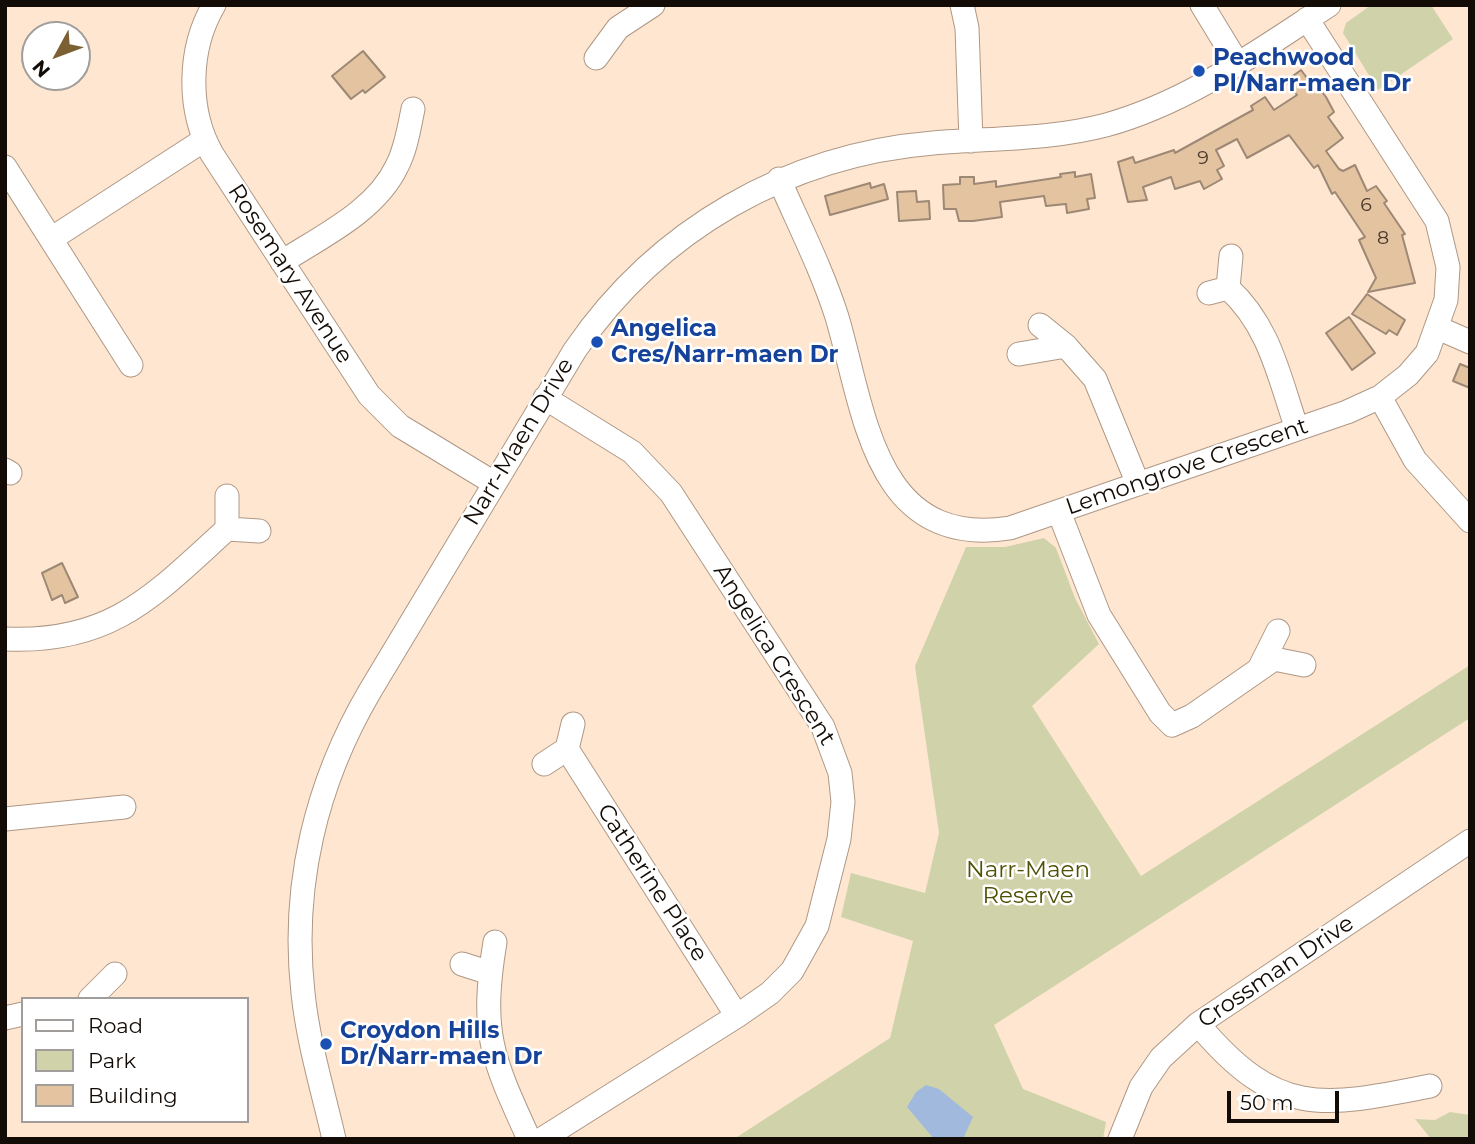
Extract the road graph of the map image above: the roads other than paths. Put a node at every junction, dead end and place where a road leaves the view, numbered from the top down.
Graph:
1 (214, 5) edge
2 (653, 5) edge
3 (962, 5) edge
4 (1202, 5) edge
5 (1329, 5) edge
6 (1307, 19) junction
7 (596, 58) dead end
8 (1238, 64) junction
9 (413, 109) dead end
10 (204, 140) junction
11 (971, 141) junction
12 (5, 167) edge
13 (779, 179) junction
14 (51, 239) junction
15 (1231, 256) dead end
16 (282, 262) junction
17 (1040, 325) dead end
18 (1438, 328) junction
19 (1470, 342) edge
20 (1066, 345) junction
21 (1018, 354) dead end
22 (131, 365) dead end
23 (1380, 397) junction
24 (545, 398) junction
25 (1297, 429) junction
26 (494, 483) junction
27 (1139, 484) junction
28 (227, 496) dead end
29 (1059, 512) junction
30 (1470, 521) edge
31 (227, 529) junction
32 (259, 531) dead end
33 (1278, 631) dead end
34 (5, 639) edge
35 (1304, 665) dead end
36 (1260, 667) junction
37 (573, 724) dead end
38 (567, 750) junction
39 (544, 764) dead end
40 (124, 807) dead end
41 (5, 819) edge
42 (1470, 841) edge
43 (495, 942) dead end
44 (462, 964) dead end
45 (490, 973) junction
46 (116, 974) dead end
47 (92, 997) edge
48 (737, 1016) junction
49 (1198, 1024) junction
50 (1430, 1086) dead end
51 (328, 1137) edge
52 (529, 1139) edge
53 (542, 1139) edge
54 (1120, 1139) edge

1 - 10 street, Rosemary Avenue
2 - 7 street
3 - 11 street
4 - 8 street
5 - 6 street, Narr-Maen Drive
6 - 8 street, Narr-Maen Drive
6 - 18 street, Lemongrove Crescent
8 - 11 street, Narr-Maen Drive
9 - 16 street
10 - 14 street
10 - 16 street, Rosemary Avenue
11 - 13 street, Narr-Maen Drive
12 - 14 street
13 - 24 street, Narr-Maen Drive
13 - 29 street, Lemongrove Crescent
14 - 22 street
15 - 25 street
16 - 26 street, Rosemary Avenue
17 - 20 street
18 - 19 street
18 - 23 street, Lemongrove Crescent
20 - 21 street
20 - 27 street
23 - 25 street, Lemongrove Crescent
23 - 30 street
24 - 26 street, Narr-Maen Drive
24 - 48 street, Angelica Crescent
25 - 27 street, Lemongrove Crescent
26 - 51 street, Narr-Maen Drive
27 - 29 street, Lemongrove Crescent
28 - 31 street
29 - 36 street
31 - 32 street
31 - 34 street
33 - 36 street
35 - 36 street
37 - 38 street
38 - 39 street
38 - 48 street, Catherine Place
40 - 41 street
42 - 49 street, Crossman Drive
43 - 45 street
44 - 45 street
45 - 52 street
46 - 47 street
48 - 53 street, Angelica Crescent
49 - 50 street
49 - 54 street, Crossman Drive

